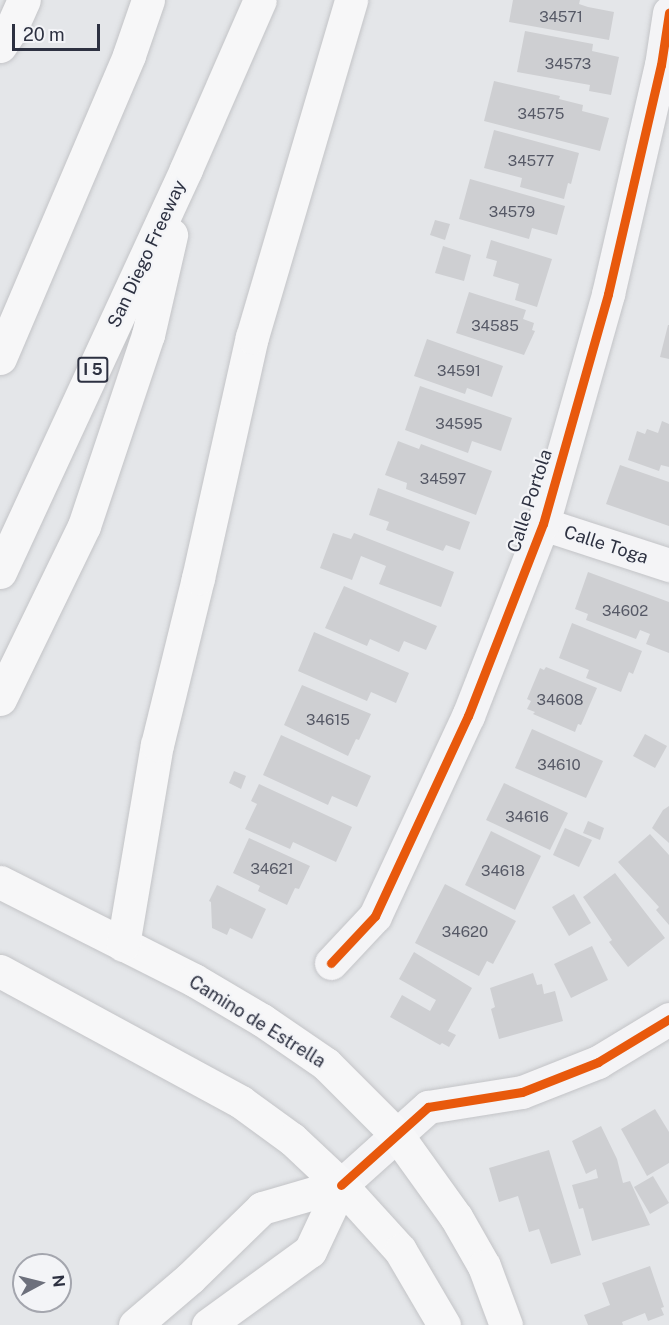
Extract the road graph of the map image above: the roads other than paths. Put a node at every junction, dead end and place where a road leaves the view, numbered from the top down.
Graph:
1 (24, 0) edge
2 (148, 0) edge
3 (260, 0) edge
4 (351, 0) edge
5 (669, 13) edge
6 (0, 46) edge
7 (186, 169) junction
8 (0, 358) edge
9 (543, 524) junction
10 (669, 566) edge
11 (0, 572) edge
12 (0, 699) edge
13 (0, 882) edge
14 (123, 945) junction
15 (331, 963) dead end
16 (0, 971) edge
17 (669, 1019) edge
18 (398, 1135) junction
19 (341, 1185) junction
20 (135, 1325) edge
21 (208, 1325) edge
22 (444, 1325) edge
23 (506, 1325) edge

1 - 6 main road
2 - 8 main road
3 - 7 main road, San Diego Freeway / I 5
4 - 14 main road
5 - 9 street, Calle Portola
7 - 11 main road, San Diego Freeway / I 5
7 - 12 main road
9 - 10 street, Calle Toga
9 - 15 street, Calle Portola
13 - 14 main road, Camino de Estrella
14 - 18 main road, Camino de Estrella
16 - 19 main road
17 - 18 street
18 - 19 street
18 - 23 main road, Camino de Estrella
19 - 20 main road
19 - 21 main road
19 - 22 main road

